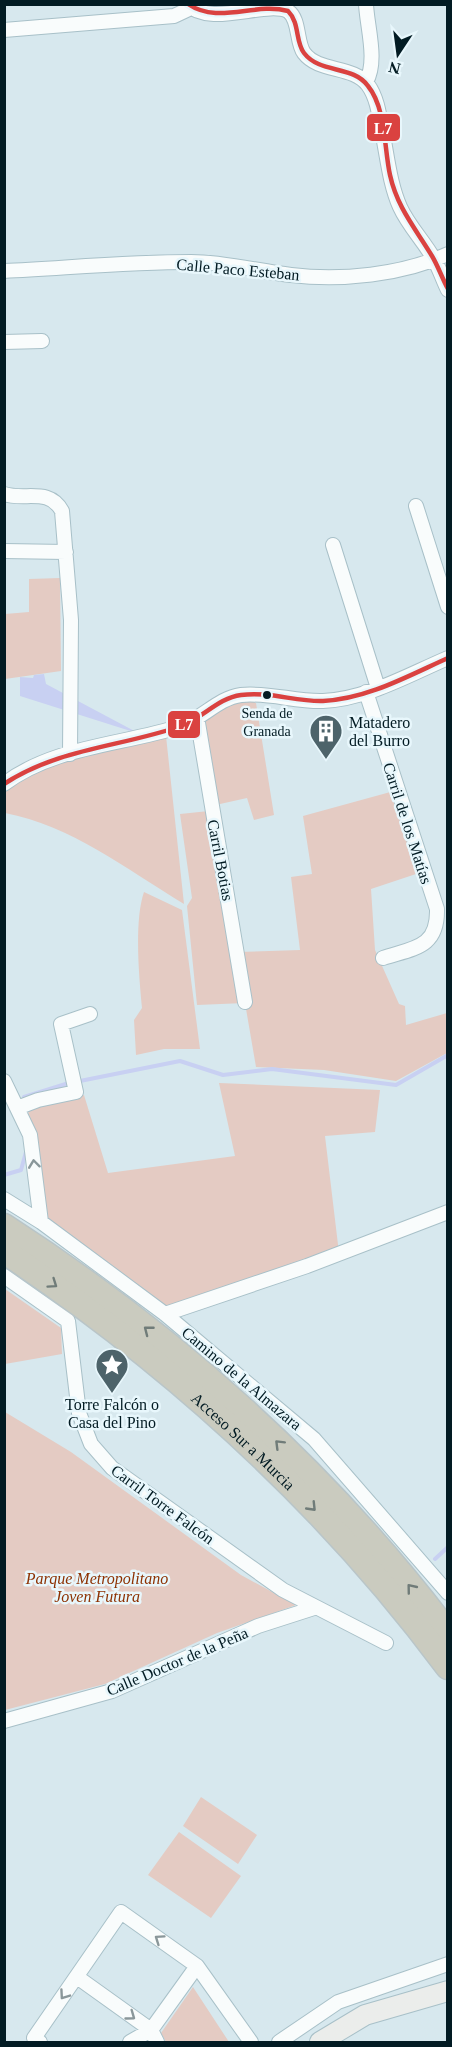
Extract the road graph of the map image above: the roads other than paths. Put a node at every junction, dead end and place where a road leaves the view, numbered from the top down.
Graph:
1 (366, 4) edge
2 (189, 6) edge
3 (4, 30) edge
4 (366, 82) junction
5 (447, 254) edge
6 (434, 260) junction
7 (4, 271) edge
8 (447, 290) edge
9 (42, 341) dead end
10 (4, 342) edge
11 (4, 494) edge
12 (416, 506) dead end
13 (333, 545) dead end
14 (4, 551) edge
15 (66, 552) junction
16 (447, 608) edge
17 (447, 658) edge
18 (372, 690) junction
19 (197, 717) junction
20 (70, 754) junction
21 (4, 784) edge
22 (384, 958) dead end
23 (245, 1002) dead end
24 (90, 1014) dead end
25 (4, 1081) edge
26 (17, 1108) junction
27 (4, 1199) edge
28 (447, 1212) edge
29 (41, 1222) junction
30 (4, 1226) edge
31 (4, 1251) edge
32 (4, 1276) edge
33 (165, 1314) junction
34 (447, 1593) edge
35 (314, 1608) junction
36 (447, 1633) edge
37 (386, 1643) dead end
38 (447, 1667) edge
39 (4, 1721) edge
40 (447, 1964) edge
41 (197, 1966) junction
42 (77, 1977) junction
43 (447, 1991) edge
44 (154, 2036) edge
45 (37, 2040) edge
46 (130, 2043) edge
47 (251, 2043) edge
48 (279, 2043) edge
49 (320, 2043) edge

1 - 4 street
2 - 3 street
2 - 4 street
4 - 6 street
5 - 6 street, Calle Paco Esteban
6 - 7 street, Calle Paco Esteban
6 - 8 street
9 - 10 street
11 - 15 street
12 - 16 street
13 - 18 street
14 - 15 street
15 - 20 street
17 - 18 street
18 - 19 street
18 - 22 street, Carril de los Matías
19 - 20 street
19 - 23 street, Carril Botias
20 - 21 street
24 - 26 street
25 - 26 street
29 -> 26 street
27 - 29 street, Camino de la Almazara
28 - 33 street
29 - 33 street, Camino de la Almazara
36 -> 30 highway, Acceso Sur a Murcia
31 -> 38 highway, Acceso Sur a Murcia
32 - 35 street, Carril Torre Falcón
33 - 34 street, Camino de la Almazara
35 - 37 street, Carril Torre Falcón
35 - 39 street, Calle Doctor de la Peña
40 - 48 street
41 -> 42 street
41 - 44 street
41 - 47 street
42 -> 44 street
42 -> 45 street
43 - 49 main road
44 - 46 street

